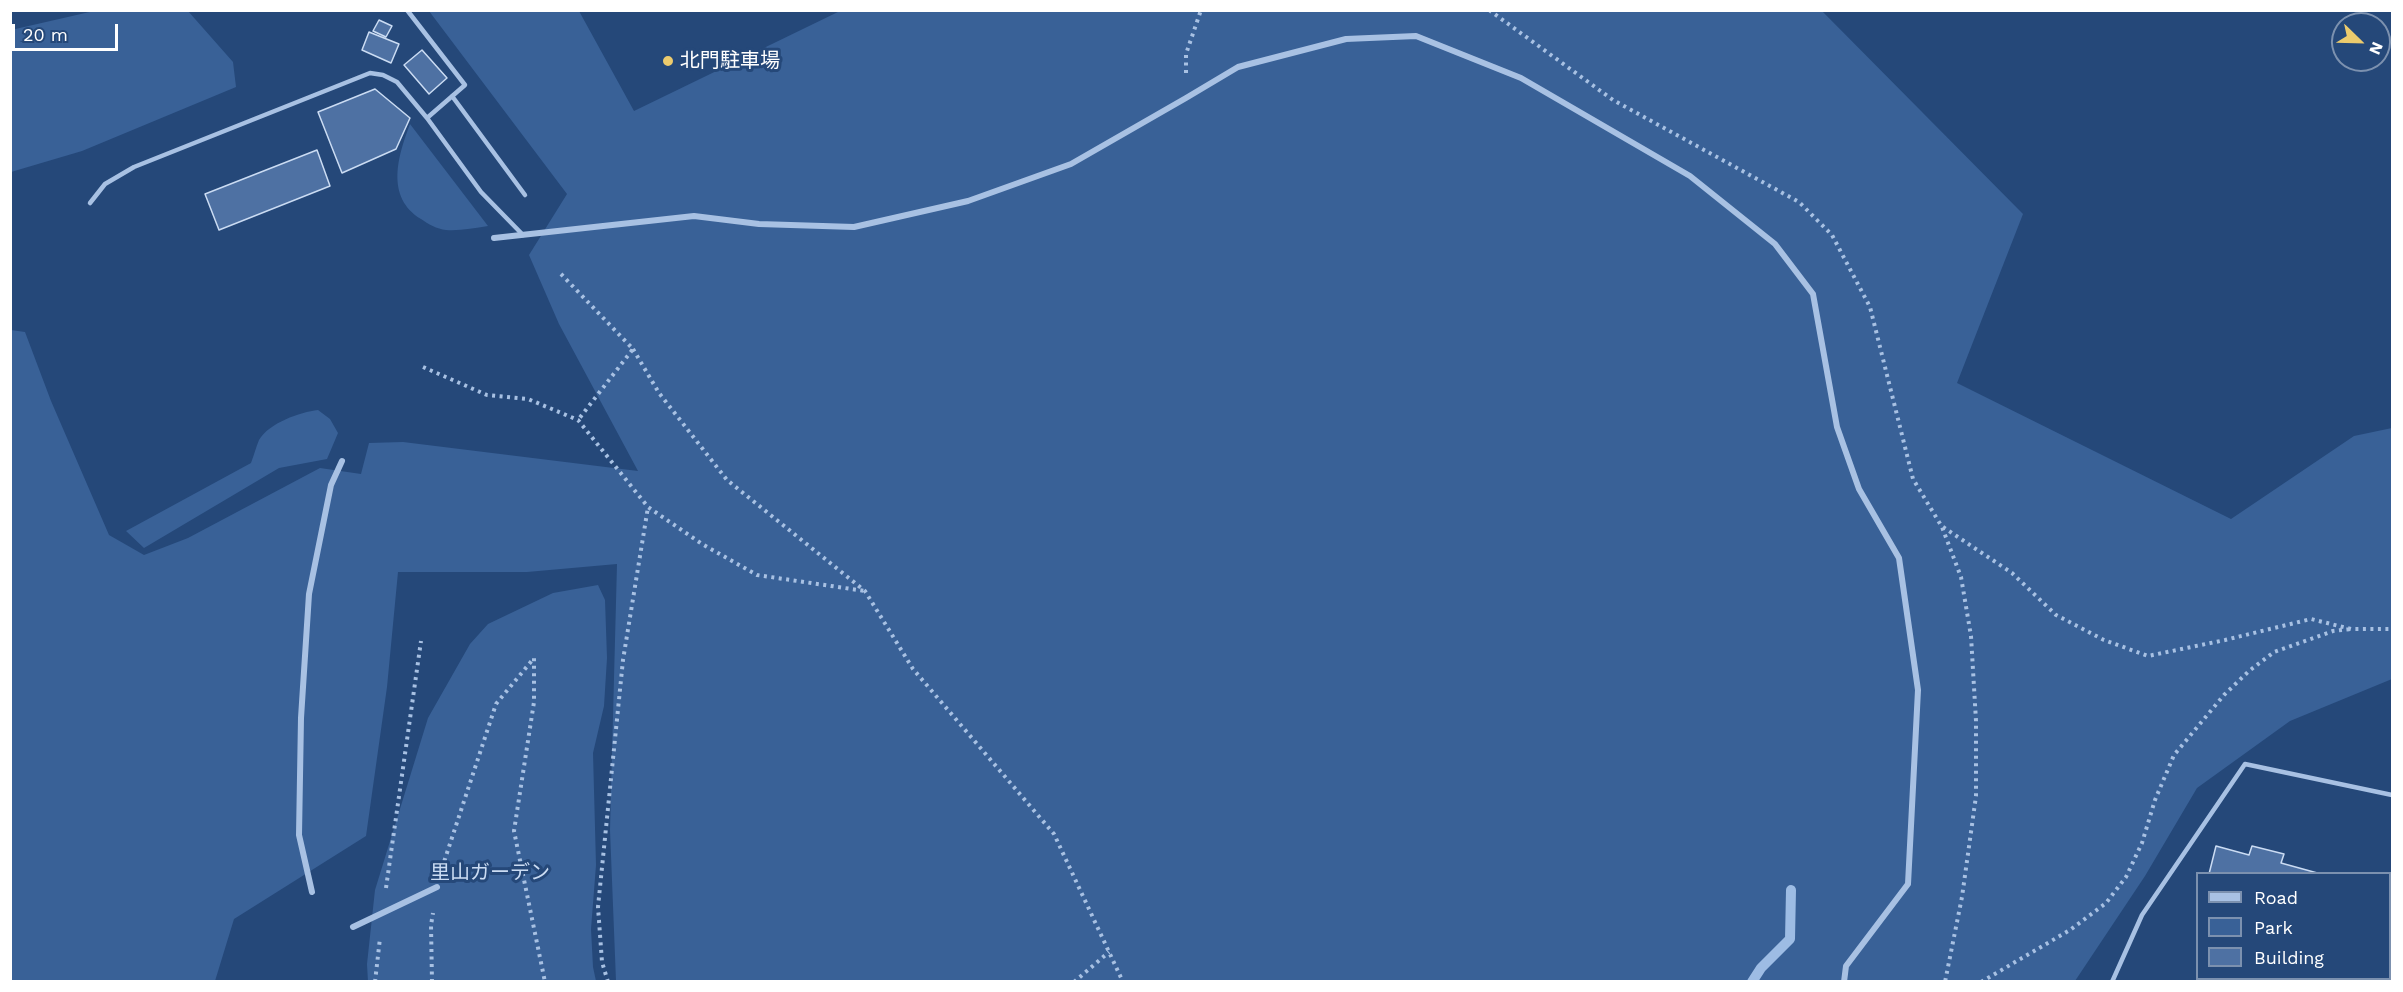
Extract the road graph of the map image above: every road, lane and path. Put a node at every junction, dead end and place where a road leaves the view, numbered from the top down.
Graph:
1 (406, 10) edge
2 (1201, 10) edge
3 (1186, 54) dead end
4 (452, 96) junction
5 (427, 118) junction
6 (525, 195) dead end
7 (90, 203) dead end
8 (523, 235) junction
9 (494, 238) dead end
10 (561, 274) dead end
11 (633, 349) junction
12 (423, 367) dead end
13 (578, 420) junction
14 (342, 461) dead end
15 (647, 508) junction
16 (1942, 527) dead end
17 (865, 591) junction
18 (2351, 629) junction
19 (2392, 629) edge
20 (421, 641) dead end
21 (2392, 795) edge
22 (437, 887) junction
23 (312, 892) dead end
24 (385, 894) dead end
25 (353, 927) dead end
26 (380, 936) dead end
27 (1109, 952) junction
28 (375, 981) edge
29 (432, 981) edge
30 (545, 981) edge
31 (608, 981) edge
32 (1074, 981) edge
33 (1123, 981) edge
34 (1844, 981) edge
35 (1981, 981) edge
36 (2112, 981) edge

1 - 4 lane
2 - 3 path
4 - 5 lane
4 - 6 lane
5 - 7 lane
5 - 8 lane
8 - 9 street
8 - 34 street
10 - 11 path
11 - 13 path
11 - 17 path
12 - 13 path
13 - 15 path
14 - 23 street
15 - 17 path
15 - 31 path
16 - 18 path
17 - 27 path
18 - 19 path
18 - 35 path
20 - 24 path
21 - 36 lane
22 - 25 street, bridge
22 - 29 path
22 - 30 path
26 - 28 path
27 - 32 path
27 - 33 path

